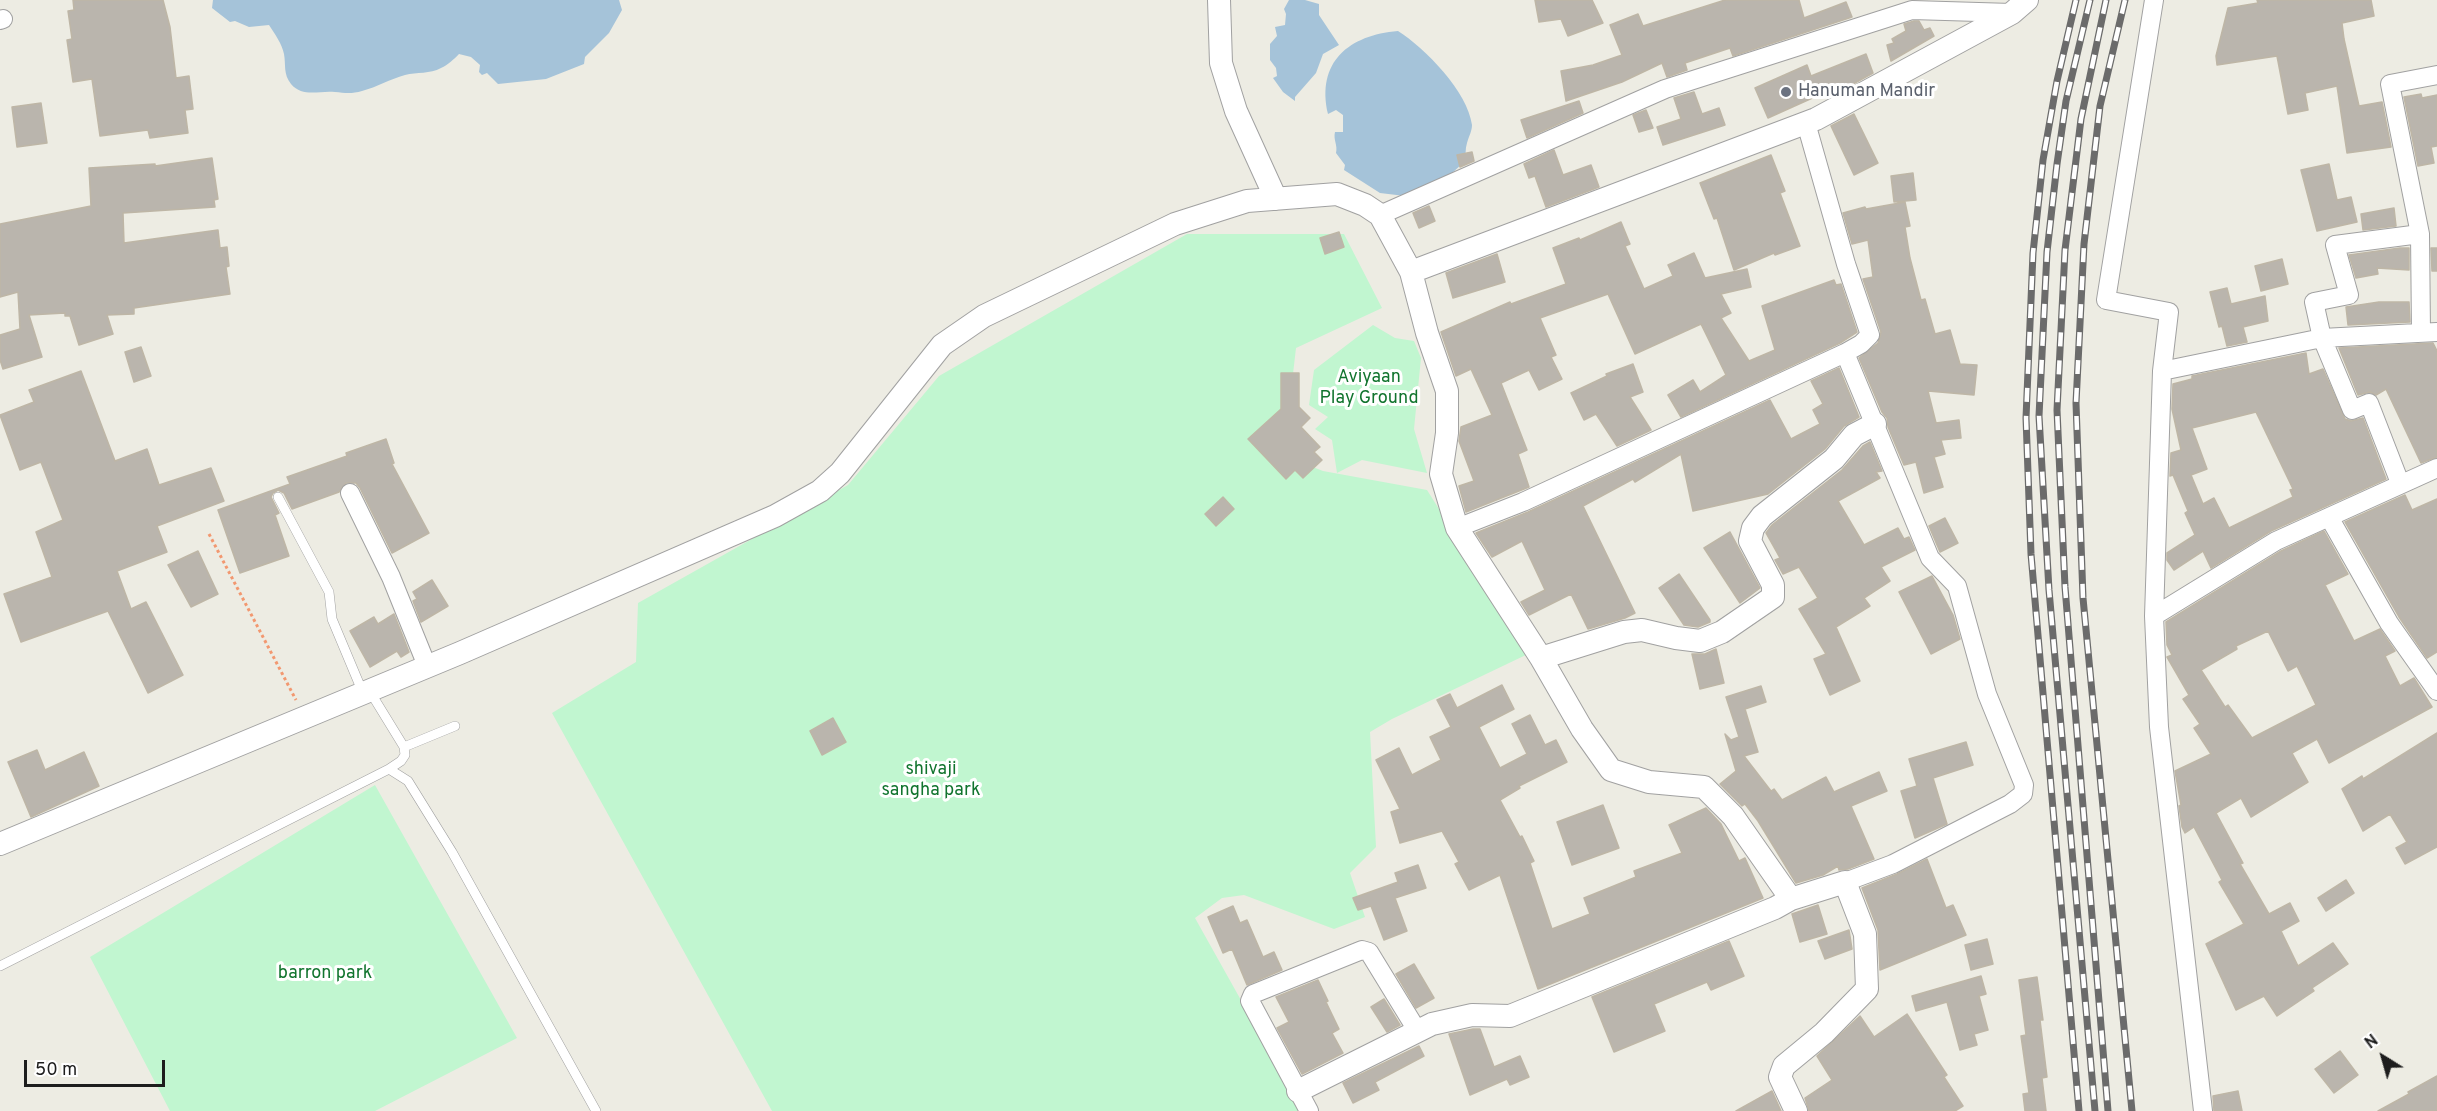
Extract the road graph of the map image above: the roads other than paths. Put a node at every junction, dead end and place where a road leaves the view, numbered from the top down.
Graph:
1 (1219, 0) edge
2 (2154, 0) edge
3 (1934, 5) edge
4 (2019, 6) edge
5 (2437, 75) edge
6 (1806, 123) junction
7 (1276, 199) junction
8 (1380, 215) junction
9 (2420, 234) junction
10 (1411, 272) junction
11 (2429, 332) edge
12 (2322, 338) junction
13 (1845, 353) junction
14 (2162, 371) junction
15 (1875, 424) junction
16 (2437, 468) edge
17 (2400, 483) junction
18 (350, 493) dead end
19 (278, 497) dead end
20 (2329, 517) junction
21 (1457, 528) junction
22 (2154, 616) junction
23 (1541, 658) junction
24 (427, 666) junction
25 (2437, 691) edge
26 (366, 692) junction
27 (455, 726) dead end
28 (404, 747) junction
29 (389, 769) junction
30 (0, 844) edge
31 (1845, 882) junction
32 (1791, 899) junction
33 (0, 966) edge
34 (1418, 1032) junction
35 (1298, 1091) junction
36 (596, 1111) edge
37 (1309, 1111) edge
38 (1796, 1111) edge
39 (2203, 1111) edge

1 - 7 street
2 - 14 street
3 - 4 street
3 - 8 street
4 - 6 street
5 - 9 street
6 - 10 street
6 - 13 street
7 - 8 street
7 - 24 street
8 - 10 street
9 - 11 street
9 - 12 street
10 - 21 street
11 - 12 street
12 - 14 street
12 - 17 street
13 - 15 street
13 - 21 street
14 - 22 street
15 - 23 street
15 - 31 street
16 - 17 street
17 - 20 street
18 - 24 street
19 - 26 lane
20 - 22 street
20 - 25 street
21 - 23 street
22 - 39 street
23 - 32 street
24 - 26 street
26 - 28 lane
26 - 30 street
27 - 28 lane
28 - 29 lane
29 - 33 lane
29 - 36 lane
31 - 32 street
31 - 38 street
32 - 34 street
34 - 35 street
34 - 35 street
35 - 37 street

